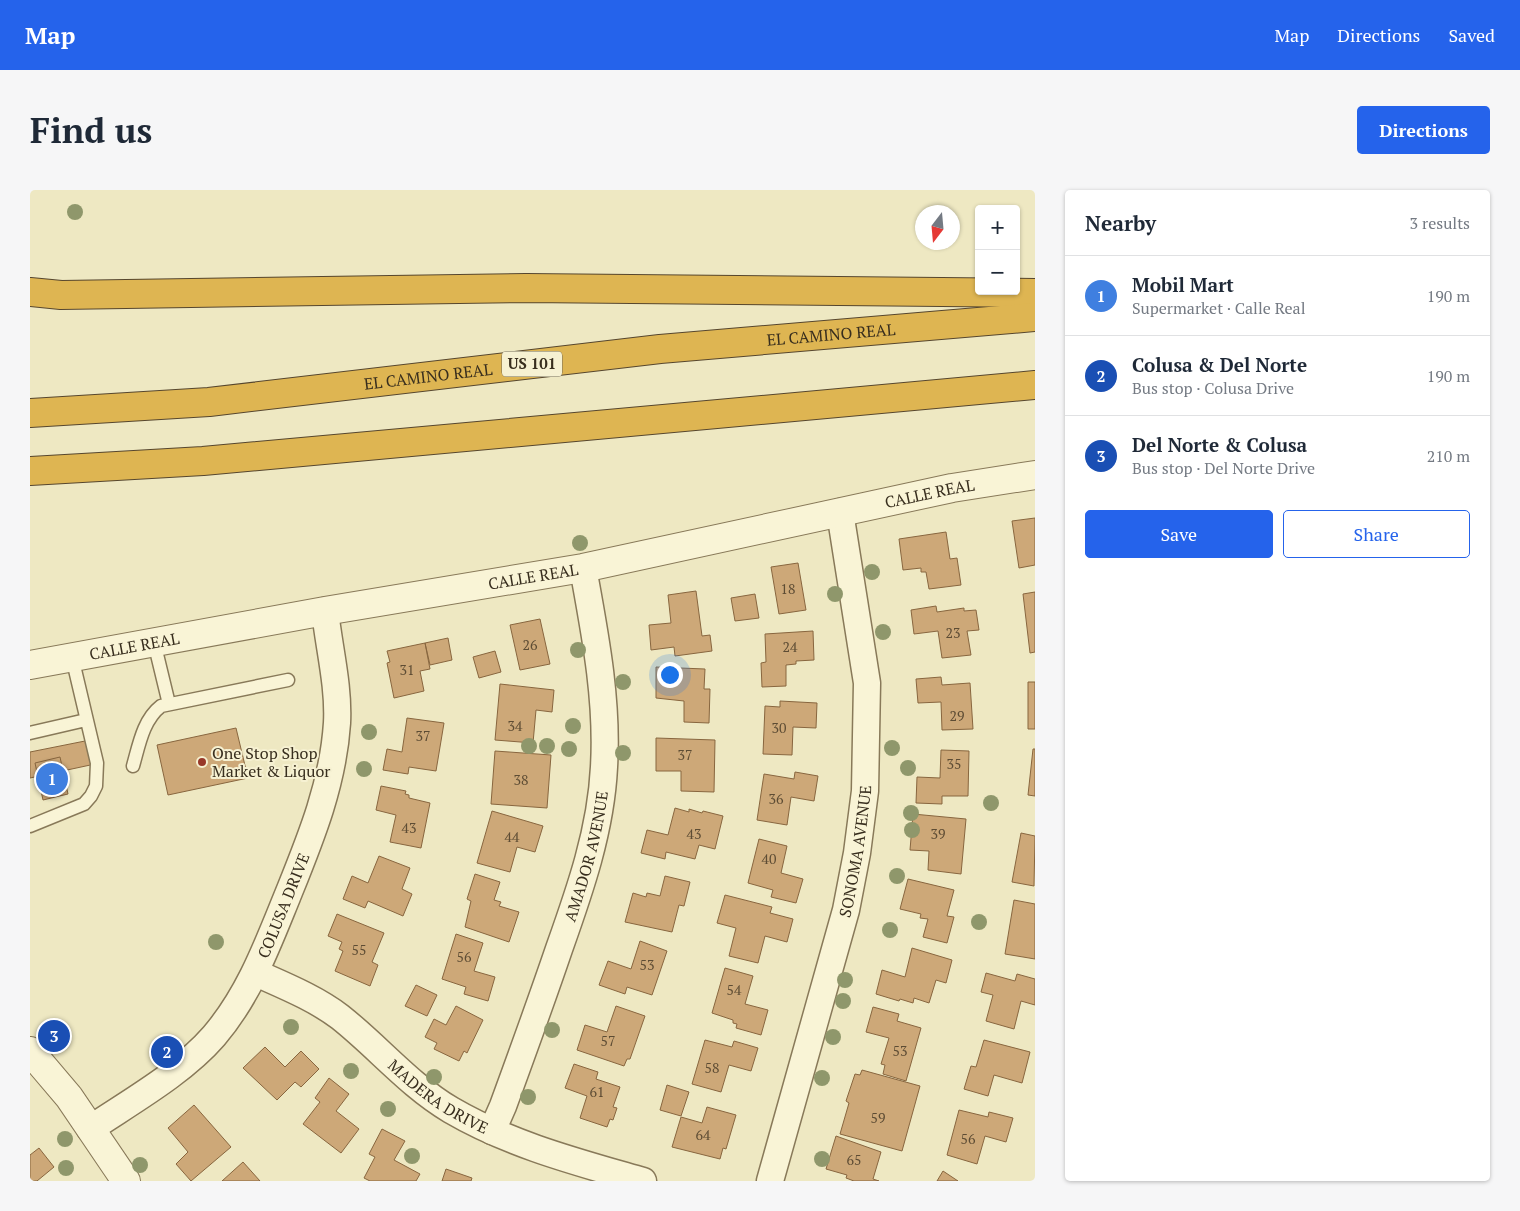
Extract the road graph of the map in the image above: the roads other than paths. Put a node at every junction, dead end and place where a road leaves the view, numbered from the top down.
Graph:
1 (30, 292) edge
2 (1035, 293) edge
3 (1035, 316) edge
4 (1035, 385) edge
5 (30, 413) edge
6 (203, 461) junction
7 (30, 471) edge
8 (1035, 475) edge
9 (30, 482) edge
10 (840, 512) junction
11 (583, 568) junction
12 (325, 611) junction
13 (154, 642) junction
14 (72, 657) junction
15 (30, 664) edge
16 (288, 680) dead end
17 (169, 704) junction
18 (86, 720) junction
19 (30, 733) edge
20 (133, 766) dead end
21 (30, 826) edge
22 (256, 973) junction
23 (30, 1051) edge
24 (90, 1129) junction
25 (492, 1131) junction
26 (126, 1181) edge
27 (643, 1181) edge
28 (770, 1181) edge

1 - 2 highway
3 - 5 highway, EL CAMINO REAL / US 101
4 - 6 highway
6 - 7 highway
6 - 9 highway
8 - 10 street, CALLE REAL
10 - 11 street, CALLE REAL
10 - 28 street, SONOMA AVENUE
11 - 12 street, CALLE REAL
11 - 25 street, AMADOR AVENUE
12 - 13 street, CALLE REAL
12 - 22 street, COLUSA DRIVE
13 - 14 street, CALLE REAL
13 - 17 lane
14 - 15 street, CALLE REAL
14 - 18 lane
16 - 17 lane
17 - 20 lane
18 - 19 lane
18 - 21 lane
22 - 24 street, COLUSA DRIVE
22 - 25 street, MADERA DRIVE
23 - 24 street
24 - 26 street
25 - 27 street, MADERA DRIVE

